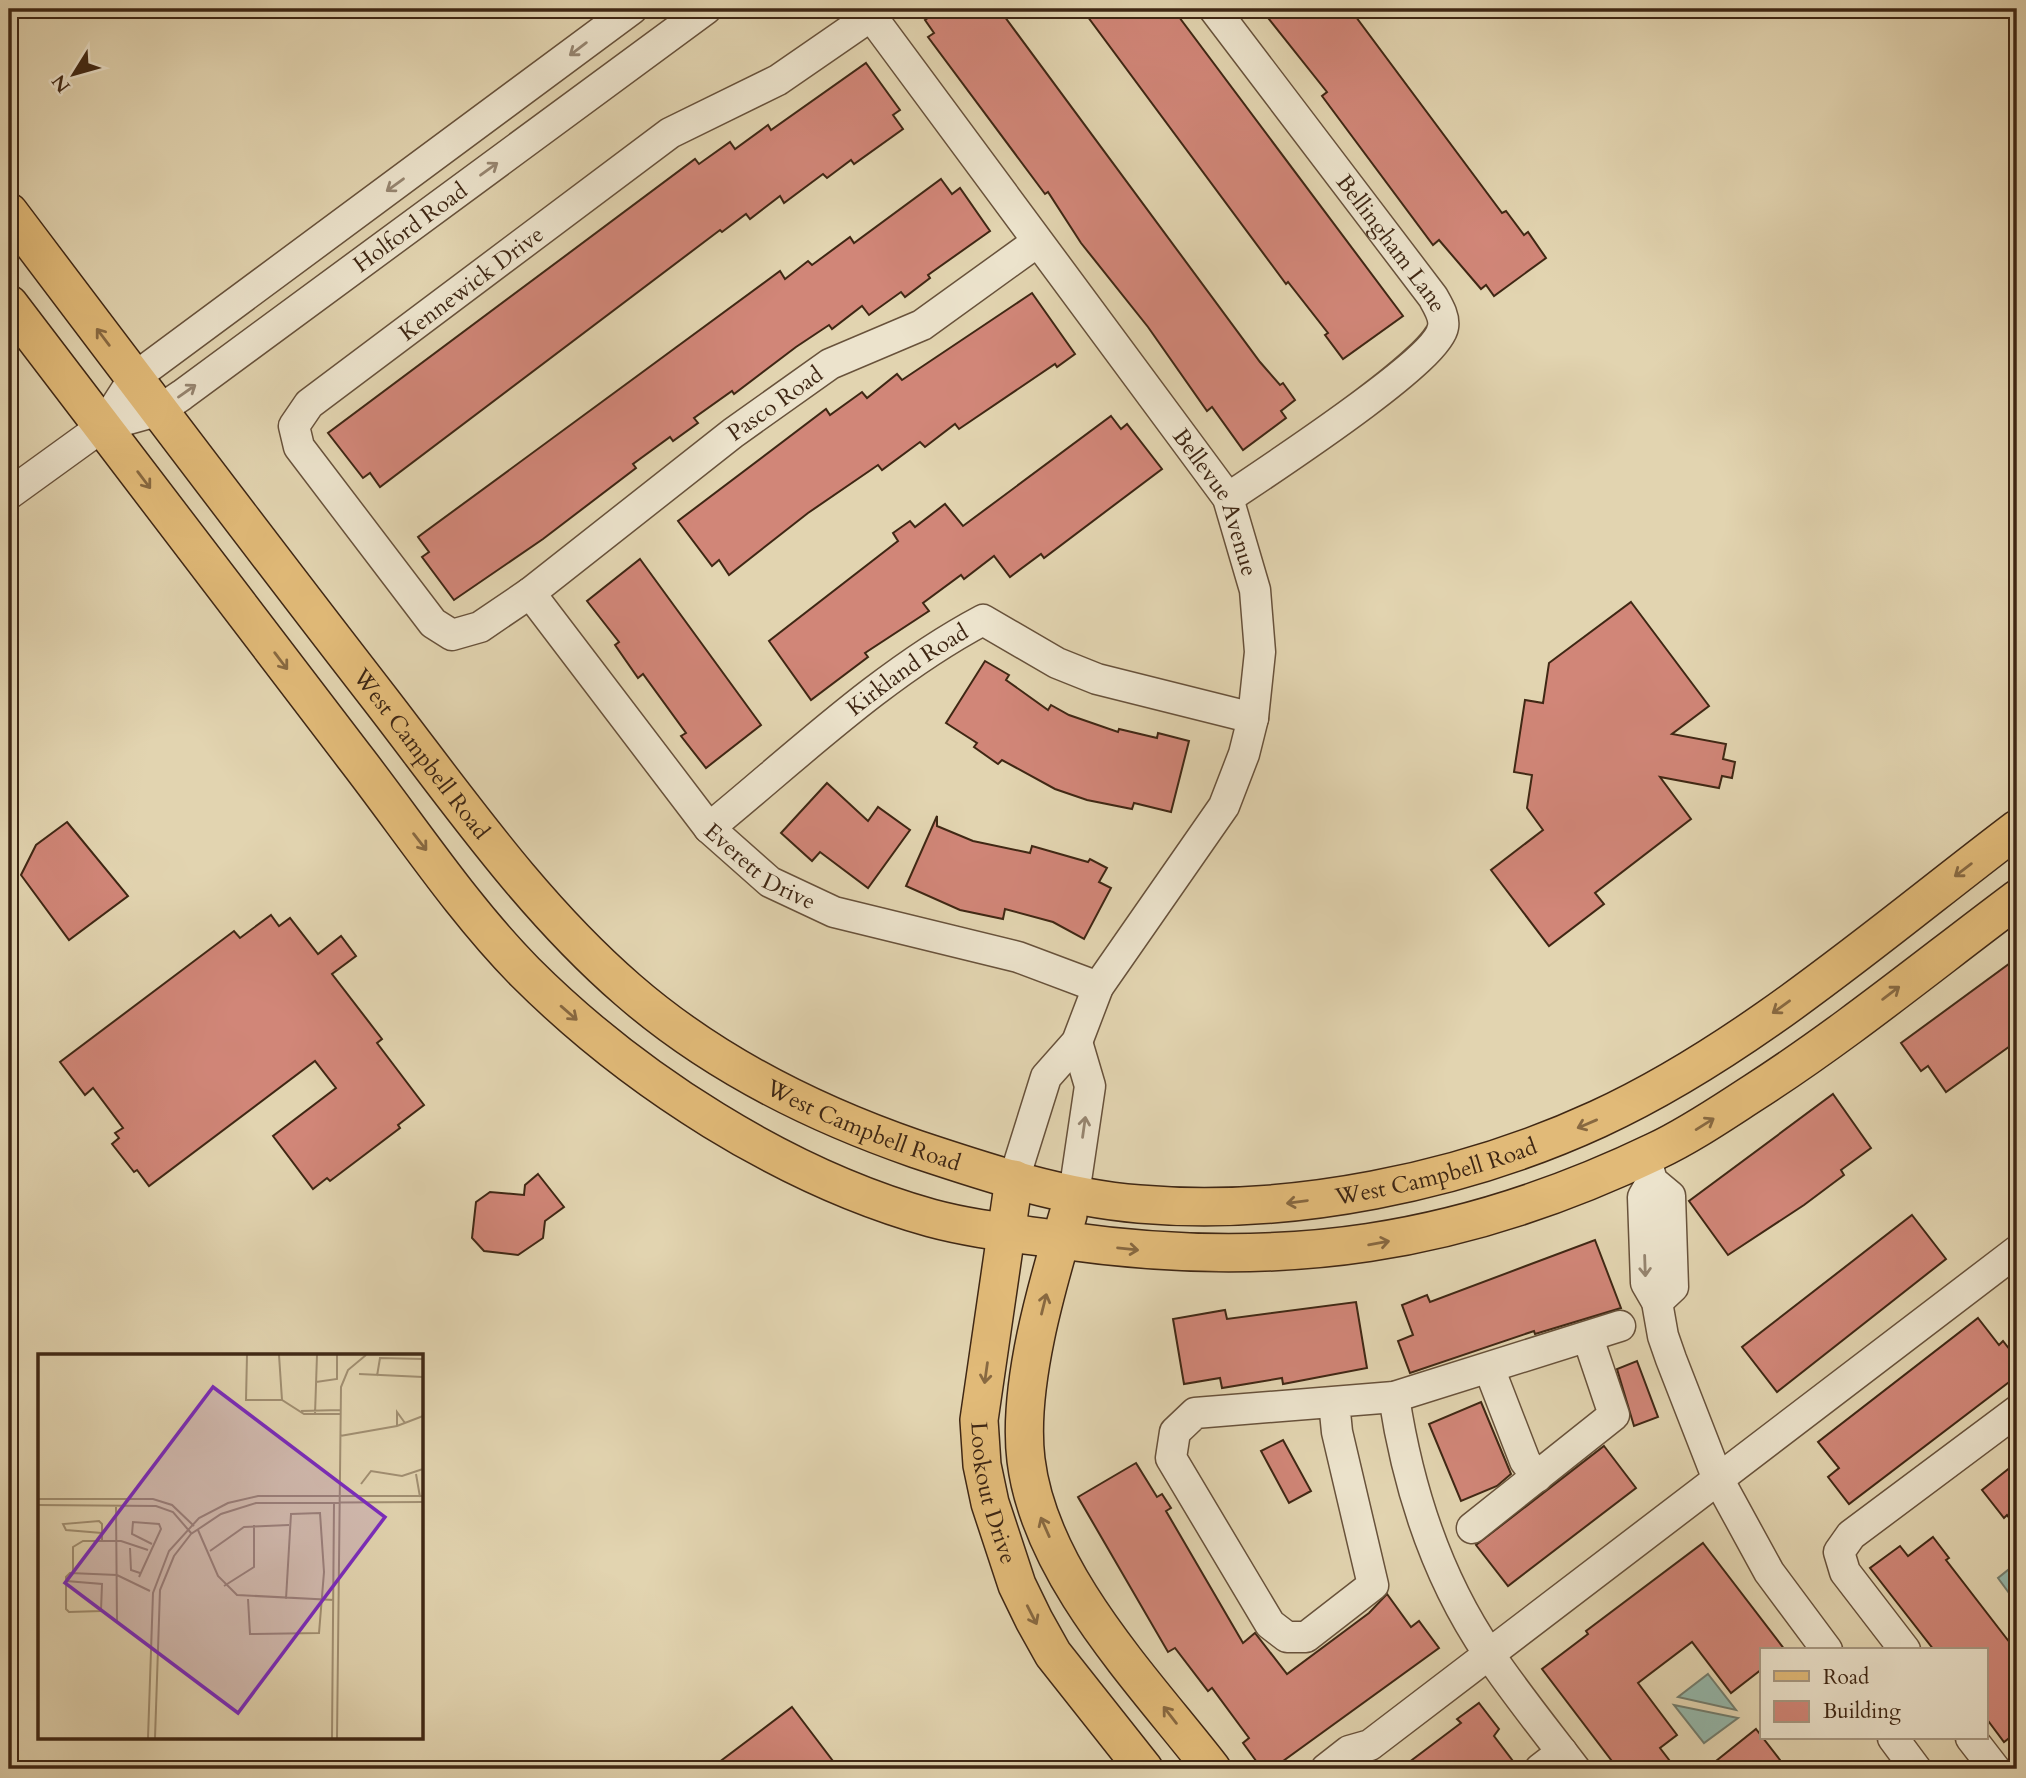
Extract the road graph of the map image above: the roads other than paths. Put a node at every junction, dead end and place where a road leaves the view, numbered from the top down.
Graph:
1 (632, 9) edge
2 (706, 9) edge
3 (1214, 9) edge
4 (873, 11) edge
5 (9, 212) edge
6 (1037, 242) junction
7 (9, 304) edge
8 (134, 378) junction
9 (160, 410) junction
10 (103, 426) junction
11 (9, 494) edge
12 (1227, 498) junction
13 (530, 593) junction
14 (452, 635) joint
15 (1253, 718) junction
16 (709, 828) junction
17 (2017, 829) edge
18 (2017, 899) edge
19 (1098, 987) junction
20 (1077, 1042) junction
21 (1622, 1107) junction
22 (1649, 1169) junction
23 (1014, 1179) junction
24 (1074, 1195) junction
25 (935, 1219) junction
26 (1004, 1232) junction
27 (1060, 1240) junction
28 (2017, 1251) edge
29 (996, 1294) junction
30 (1620, 1326) dead end
31 (1588, 1338) junction
32 (1489, 1368) junction
33 (1394, 1397) junction
34 (1334, 1402) junction
35 (2017, 1411) edge
36 (1537, 1477) junction
37 (1717, 1478) junction
38 (1472, 1528) dead end
39 (1826, 1648) edge
40 (1903, 1648) edge
41 (1489, 1654) junction
42 (1894, 1740) edge
43 (1973, 1740) edge
44 (1365, 1757) edge
45 (1559, 1764) edge
46 (1144, 1769) edge
47 (1212, 1769) edge
48 (1326, 1769) edge
49 (1916, 1769) edge
50 (1995, 1769) edge

1 -> 8 street, Holford Road
9 -> 2 street, Holford Road
3 - 12 street, Bellingham Lane
4 - 6 street, Bellevue Avenue
4 - 14 street, Kennewick Drive
8 -> 5 main road, West Campbell Road
6 - 12 street, Bellevue Avenue
6 - 13 street, Pasco Road
7 - 10 main road
8 - 9 main road, West Campbell Road
8 - 10 street, Holford Road
9 - 10 street, Holford Road
9 - 23 main road, West Campbell Road
10 - 11 street, Holford Road
10 -> 25 main road
12 - 15 street, Bellevue Avenue
13 - 14 street, Pasco Road
13 - 16 street, Everett Drive
15 - 16 street, Kirkland Road
15 - 19 street, Bellevue Avenue
16 - 19 street, Everett Drive
17 -> 21 main road, West Campbell Road
22 -> 18 main road
19 - 20 street, Bellevue Avenue
20 - 23 street, Bellevue Avenue
24 -> 20 street
21 - 22 main road
21 -> 24 main road, West Campbell Road
27 -> 22 main road
22 - 37 street
23 - 24 main road, West Campbell Road
23 - 26 main road, Lookout Drive
24 - 27 main road, Lookout Drive
25 - 26 main road
25 - 29 main road
26 - 27 main road
26 - 29 main road, Lookout Drive
47 -> 27 main road, Lookout Drive
28 - 37 street
29 -> 46 main road, Lookout Drive
30 - 31 street
31 - 32 street
31 - 36 street
32 - 33 street
32 - 36 street
33 - 34 street
33 - 41 street
34 - 34 street
35 - 40 street
36 - 38 street
37 - 39 street
37 - 41 street
41 - 44 street
41 - 45 street
42 - 49 street
43 - 50 street
44 - 48 street

